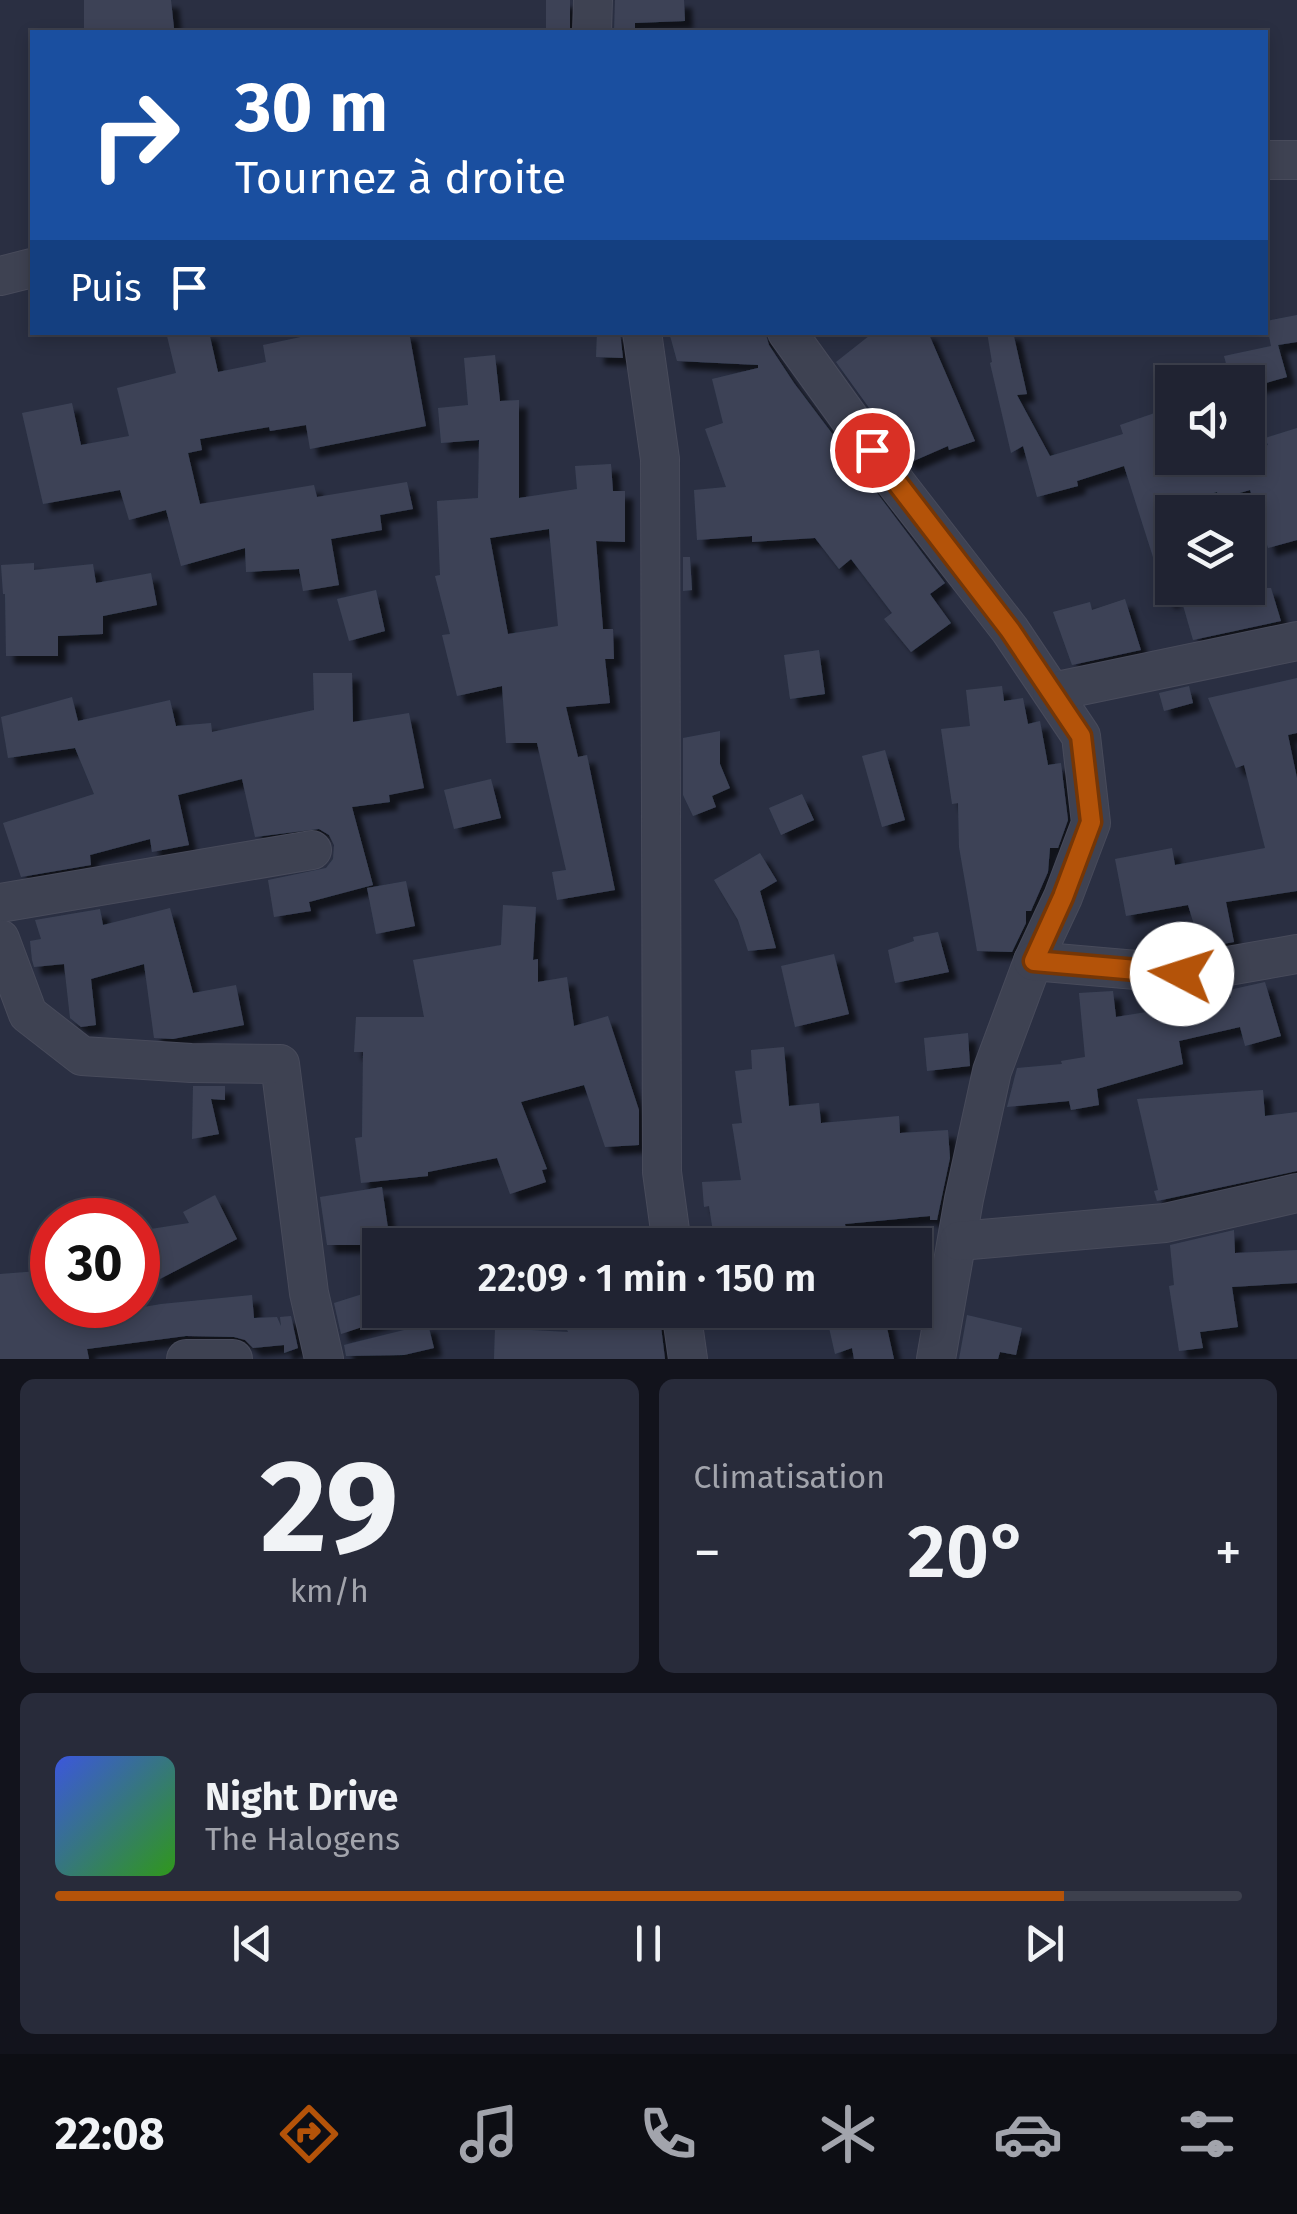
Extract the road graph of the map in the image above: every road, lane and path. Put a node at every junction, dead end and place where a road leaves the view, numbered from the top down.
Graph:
1 (594, 0) edge
2 (592, 30) edge
3 (1268, 160) edge
4 (1297, 160) edge
5 (30, 268) edge
6 (0, 276) edge
7 (642, 335) edge
8 (790, 335) edge
9 (1297, 642) edge
10 (1052, 692) junction
11 (312, 850) dead end
12 (0, 903) edge
13 (0, 940) edge
14 (1297, 954) edge
15 (1034, 961) junction
16 (1297, 1194) edge
17 (670, 1228) edge
18 (959, 1241) junction
19 (684, 1328) edge
20 (186, 1359) edge
21 (233, 1359) edge
22 (324, 1359) edge
23 (688, 1359) edge
24 (936, 1359) edge

1 - 2 street
3 - 4 street
5 - 6 street
7 - 17 street
8 - 10 street
9 - 10 street
10 - 15 street
11 - 12 street
13 - 22 street
14 - 15 street
15 - 18 street
16 - 18 street
18 - 24 street
19 - 23 street
20 - 21 street

